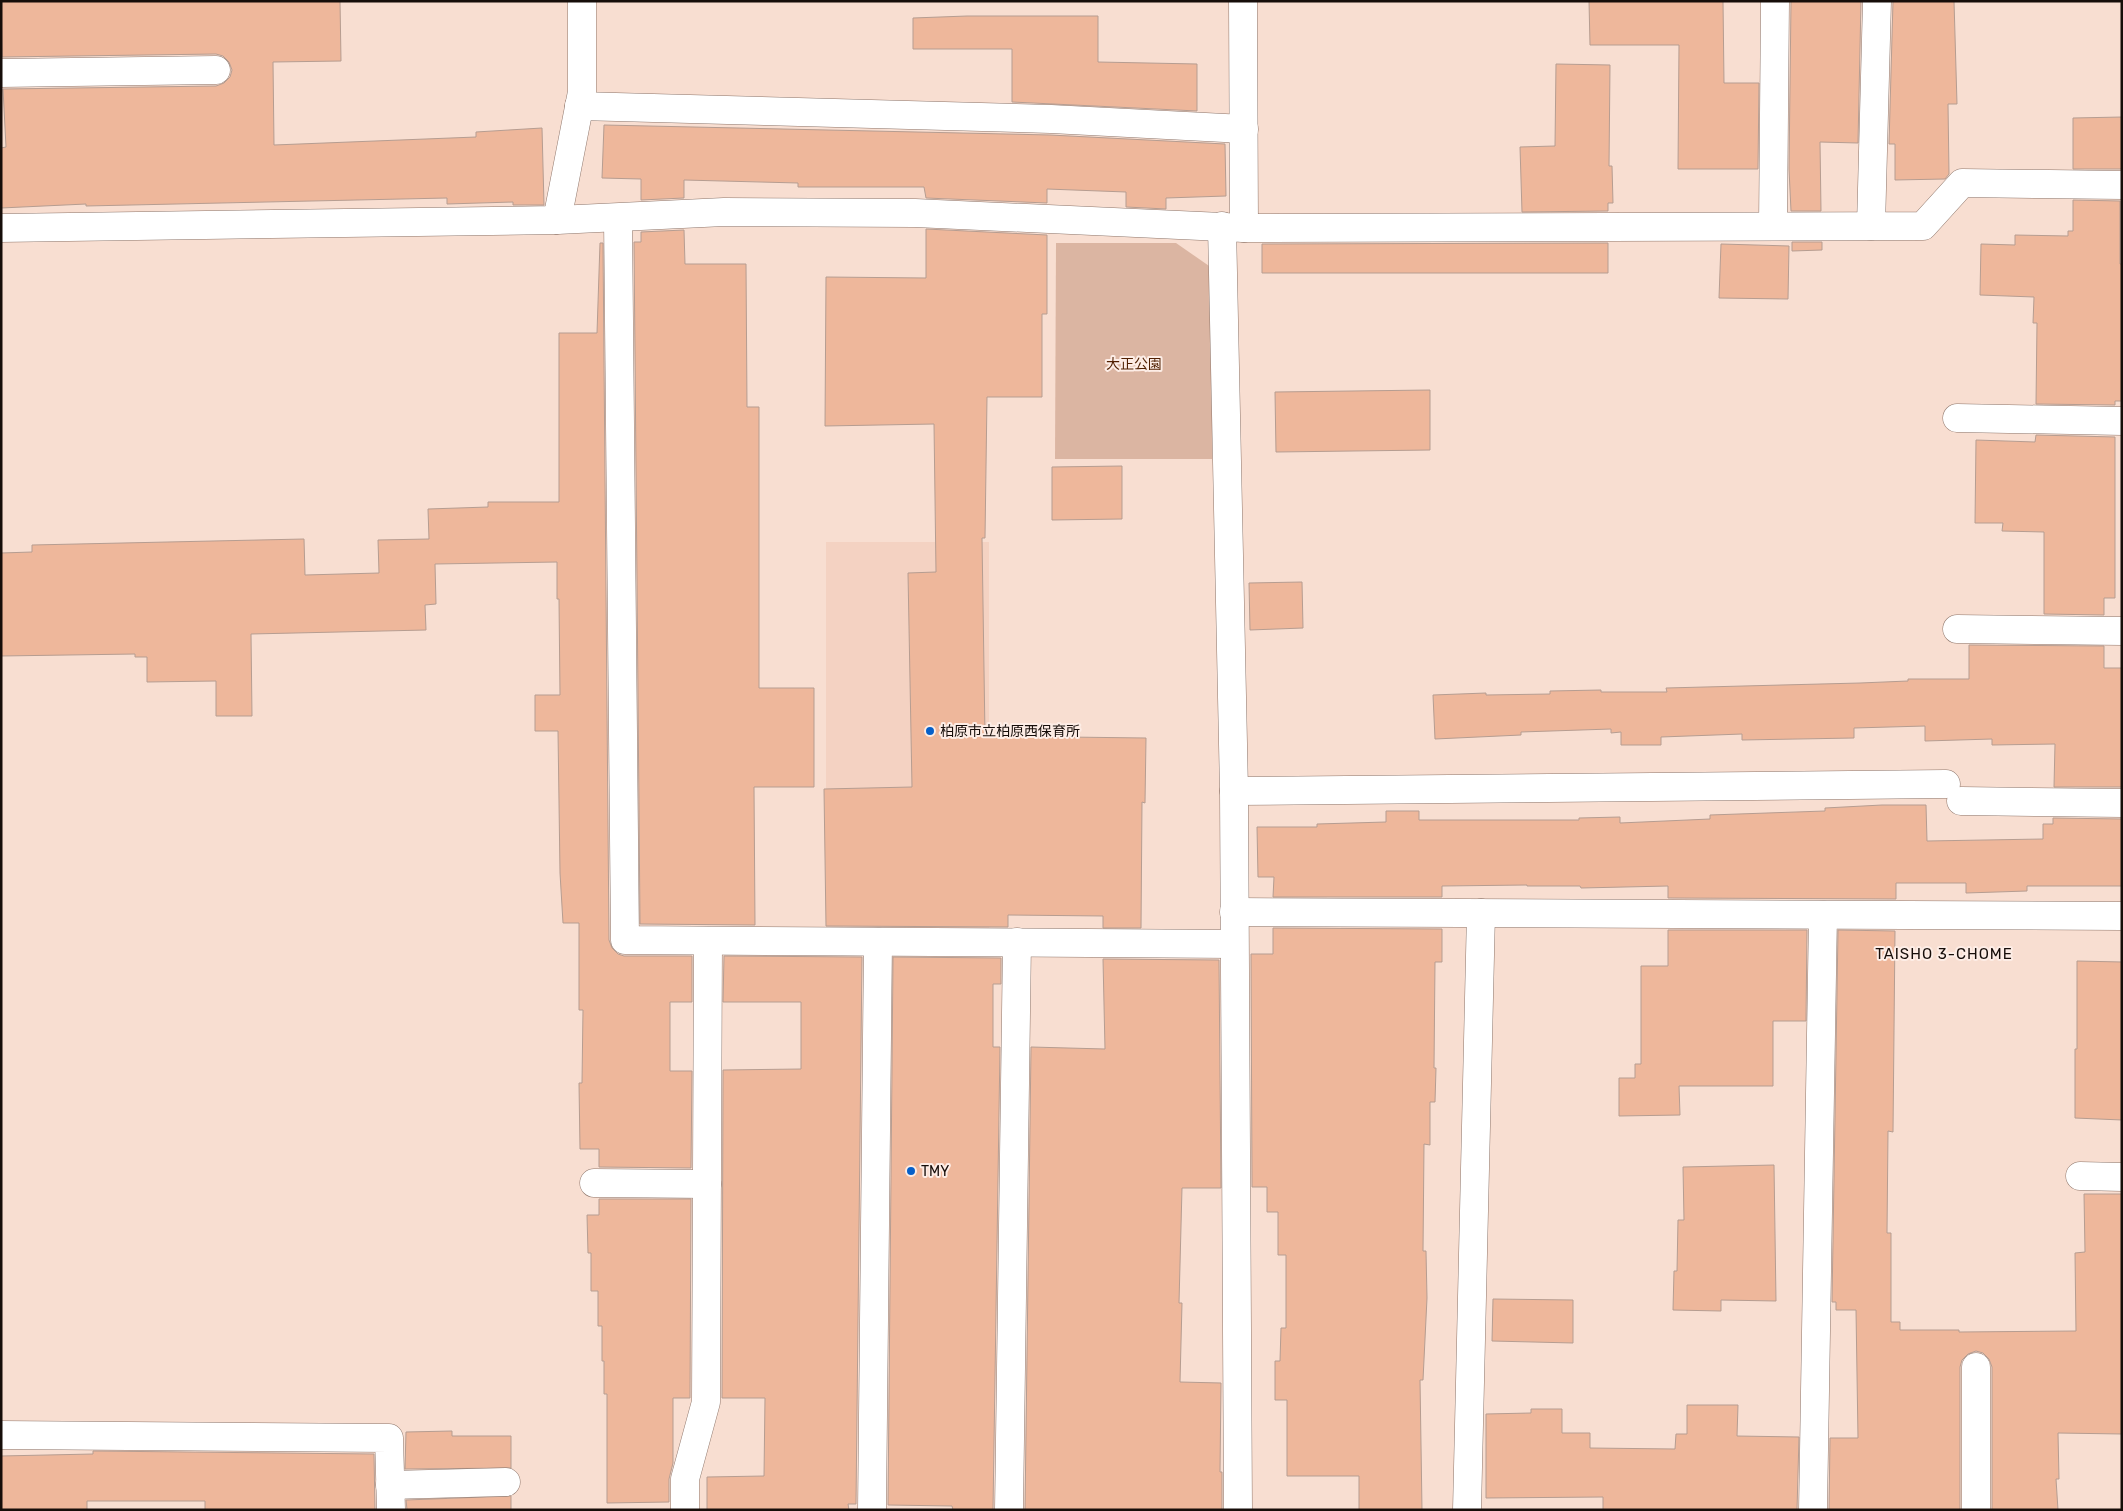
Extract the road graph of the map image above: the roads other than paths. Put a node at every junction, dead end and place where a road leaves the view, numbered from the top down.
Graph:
1 (582, 1) edge
2 (1243, 1) edge
3 (1775, 1) edge
4 (1877, 1) edge
5 (216, 70) dead end
6 (1, 73) edge
7 (579, 106) junction
8 (1244, 129) junction
9 (2122, 185) edge
10 (618, 218) junction
11 (556, 220) junction
12 (1774, 226) junction
13 (1871, 226) junction
14 (1233, 227) junction
15 (1, 228) edge
16 (1957, 418) dead end
17 (2122, 421) edge
18 (1957, 629) dead end
19 (2122, 630) edge
20 (1234, 791) junction
21 (2122, 803) edge
22 (1234, 912) junction
23 (1482, 913) junction
24 (1823, 915) junction
25 (2122, 916) edge
26 (708, 941) junction
27 (878, 942) junction
28 (1017, 942) junction
29 (1234, 944) junction
30 (2080, 1176) dead end
31 (2122, 1177) edge
32 (594, 1183) dead end
33 (707, 1184) junction
34 (1976, 1367) dead end
35 (1, 1435) edge
36 (506, 1482) dead end
37 (391, 1497) edge
38 (686, 1510) edge
39 (872, 1510) edge
40 (1009, 1510) edge
41 (1238, 1510) edge
42 (1467, 1510) edge
43 (1812, 1510) edge
44 (1976, 1510) edge

1 - 7 street
2 - 8 street
3 - 12 street
4 - 13 street
5 - 6 street
7 - 8 street
7 - 11 street
8 - 14 street
9 - 13 street
10 - 11 street
10 - 14 street
10 - 26 street
11 - 15 street
12 - 13 street
12 - 14 street
14 - 20 street
16 - 17 street
18 - 19 street
20 - 21 street
20 - 22 street
22 - 23 street
22 - 29 street
23 - 24 street
23 - 42 street
24 - 25 street
24 - 43 street
26 - 27 street
26 - 33 street
27 - 28 street
27 - 39 street
28 - 29 street
28 - 40 street
29 - 41 street
30 - 31 street
32 - 33 street
33 - 38 street
34 - 44 street
35 - 37 street
36 - 37 street

